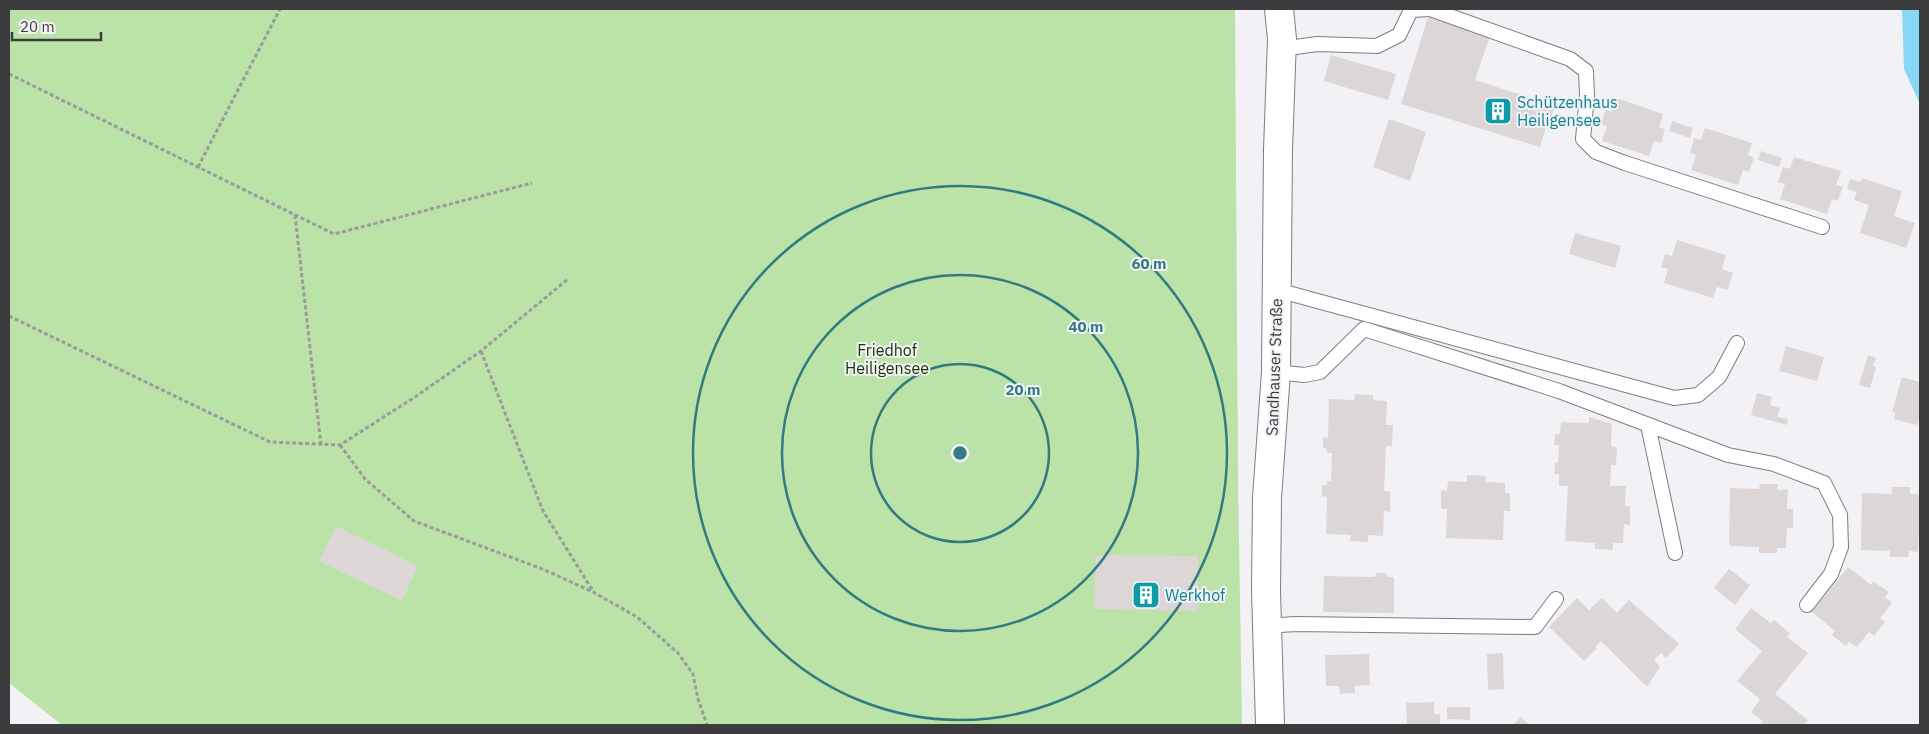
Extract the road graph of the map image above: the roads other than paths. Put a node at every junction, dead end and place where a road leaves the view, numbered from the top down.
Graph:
1 (1279, 9) edge
2 (1281, 49) junction
3 (1822, 227) dead end
4 (1277, 290) junction
5 (1737, 343) dead end
6 (1276, 372) junction
7 (1648, 425) junction
8 (1675, 553) dead end
9 (1556, 599) dead end
10 (1807, 605) dead end
11 (1268, 626) junction
12 (1270, 725) edge

1 - 2 main road, Sandhauser Straße
2 - 3 lane
2 - 4 main road, Sandhauser Straße
4 - 5 lane
4 - 6 main road, Sandhauser Straße
6 - 7 lane
6 - 11 main road, Sandhauser Straße
7 - 8 lane
7 - 10 lane
9 - 11 lane
11 - 12 main road, Sandhauser Straße

